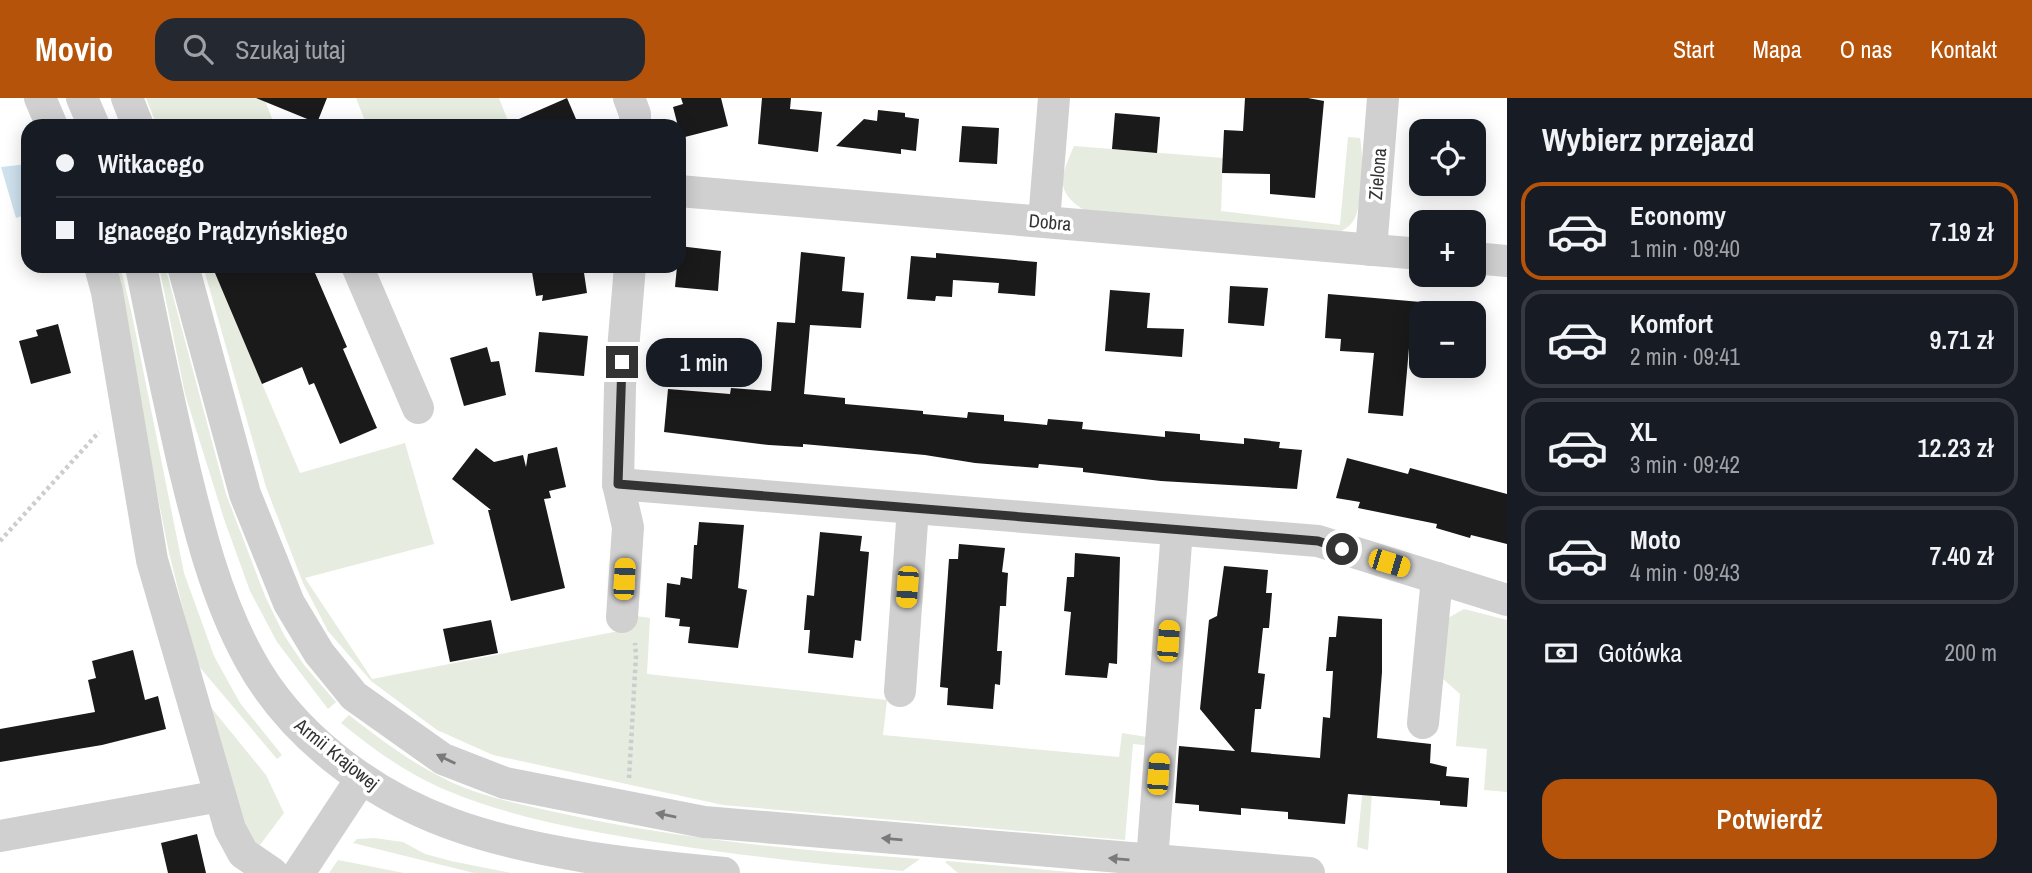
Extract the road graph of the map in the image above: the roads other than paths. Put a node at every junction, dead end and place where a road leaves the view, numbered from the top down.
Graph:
1 (40, 98) edge
2 (82, 98) edge
3 (127, 98) edge
4 (629, 98) edge
5 (1054, 98) edge
6 (1384, 98) edge
7 (49, 119) edge
8 (91, 119) edge
9 (135, 119) edge
10 (635, 119) edge
11 (686, 192) edge
12 (1044, 221) junction
13 (1371, 250) junction
14 (1409, 253) edge
15 (1486, 259) edge
16 (1507, 261) edge
17 (102, 273) edge
18 (142, 273) edge
19 (185, 273) edge
20 (360, 273) edge
21 (629, 273) edge
22 (418, 408) dead end
23 (618, 484) junction
24 (913, 508) junction
25 (1177, 530) junction
26 (1437, 578) junction
27 (1507, 600) edge
28 (622, 611) road end
29 (900, 691) dead end
30 (1423, 723) dead end
31 (361, 779) junction
32 (220, 796) junction
33 (0, 836) edge
34 (1152, 861) junction
35 (272, 873) edge
36 (299, 873) edge
37 (724, 873) edge
38 (1309, 873) edge

1 - 7 street
2 - 8 street
3 - 9 street
4 - 10 street
5 - 12 street
6 - 13 street, Zielona
11 - 12 street, Dobra
12 - 13 street, Dobra
13 - 14 street, Dobra
15 - 16 street
17 - 32 street
18 - 31 street, Armii Krajowej
34 -> 19 street
20 - 22 street
21 - 23 street
23 - 24 street
23 - 28 street
24 - 25 street
24 - 29 street
25 - 26 street
25 - 34 street
26 - 27 street
26 - 30 street
31 - 36 street
31 - 37 street, Armii Krajowej
32 - 33 street
32 - 35 street
34 - 38 street

